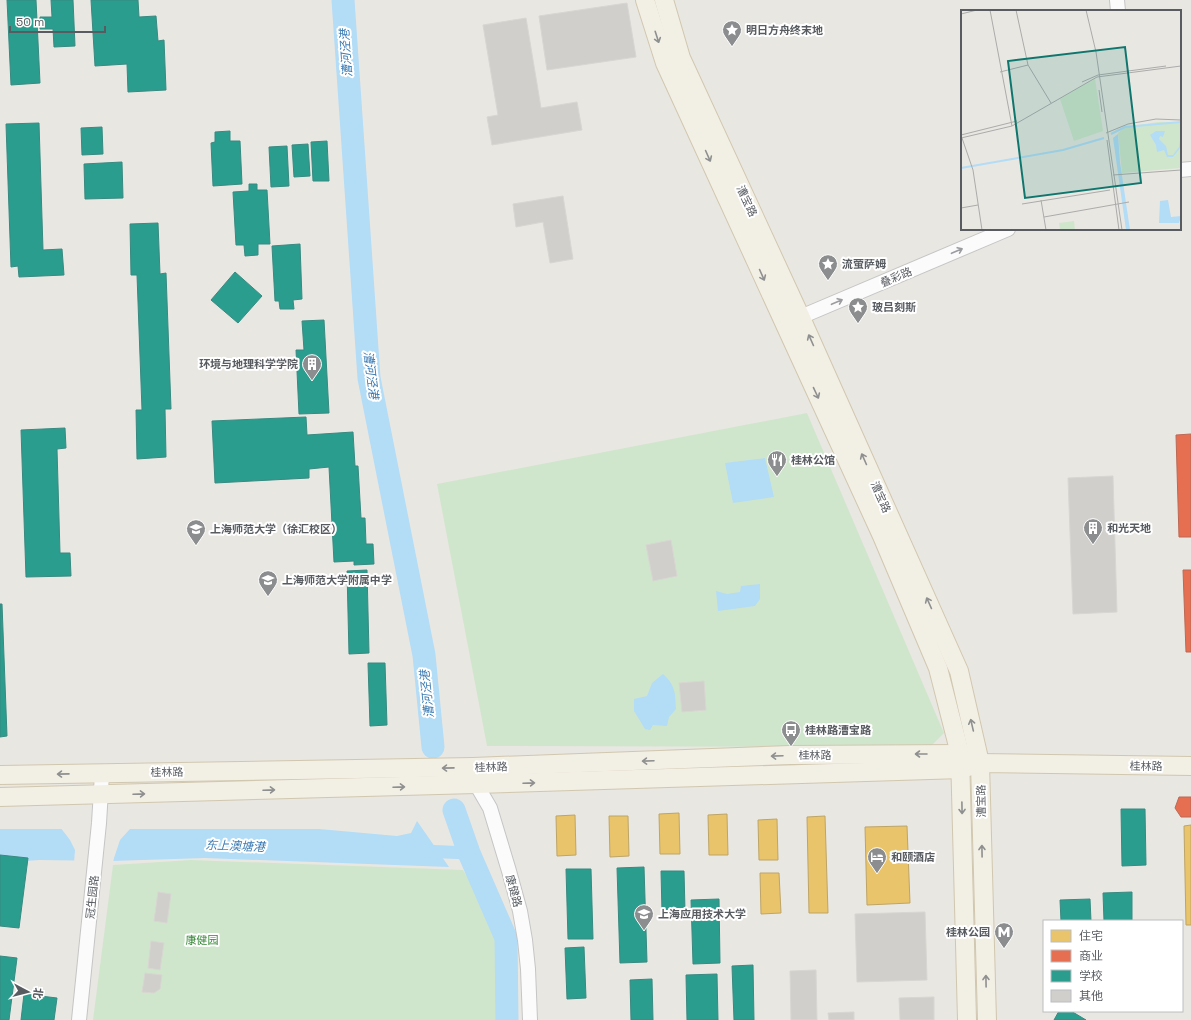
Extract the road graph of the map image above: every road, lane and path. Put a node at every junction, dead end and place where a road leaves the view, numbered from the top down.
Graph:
1 (645, 0) edge
2 (664, 0) edge
3 (1117, 0) edge
4 (1118, 10) edge
5 (1191, 169) edge
6 (1181, 170) edge
7 (1006, 230) edge
8 (801, 318) junction
9 (784, 324) junction
10 (961, 762) junction
11 (980, 763) junction
12 (1191, 766) edge
13 (102, 774) junction
14 (0, 775) edge
15 (475, 776) junction
16 (100, 795) junction
17 (0, 797) edge
18 (79, 1020) edge
19 (530, 1020) edge
20 (967, 1020) edge
21 (986, 1020) edge

1 -> 9 main road, 漕宝路
2 - 8 main road, 漕宝路
3 - 4 street
5 - 6 street
8 -> 7 street, 叠彩路
8 - 9 street, 叠彩路
11 -> 8 main road, 漕宝路
9 -> 10 main road, 漕宝路
10 - 11 main road, 桂林路
10 - 15 main road, 桂林路
10 -> 20 main road, 漕宝路
11 - 12 main road, 桂林路
21 -> 11 main road, 漕宝路
13 -> 14 main road, 桂林路
15 -> 13 main road, 桂林路
13 - 16 street, 冠生园路
16 -> 15 main road, 桂林路
15 - 19 street, 康健路
16 - 17 main road, 桂林路
16 - 18 street, 冠生园路

